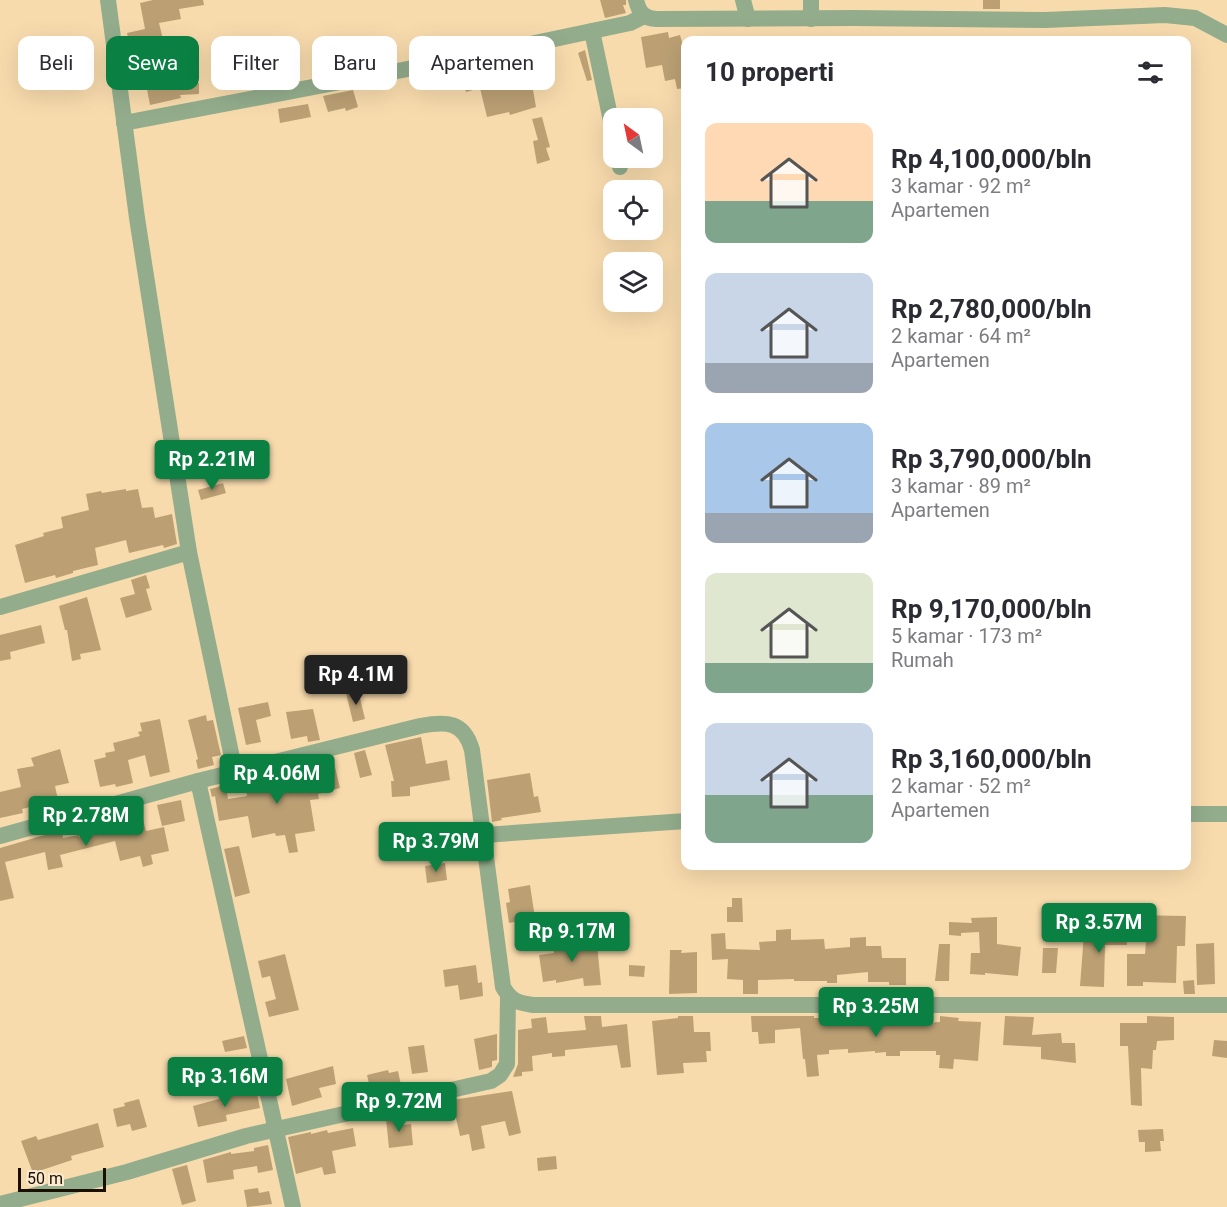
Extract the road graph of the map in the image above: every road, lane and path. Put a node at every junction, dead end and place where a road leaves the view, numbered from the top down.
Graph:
1 (108, 0) edge
2 (636, 0) edge
3 (743, 0) edge
4 (811, 0) edge
5 (644, 16) junction
6 (748, 19) junction
7 (811, 19) junction
8 (592, 31) junction
9 (1227, 35) edge
10 (608, 108) edge
11 (124, 123) junction
12 (189, 552) junction
13 (0, 607) edge
14 (236, 772) junction
15 (198, 781) junction
16 (1227, 813) edge
17 (1191, 814) edge
18 (681, 821) edge
19 (484, 835) junction
20 (0, 836) edge
21 (508, 996) junction
22 (1227, 1005) edge
23 (277, 1128) junction
24 (0, 1204) edge
25 (293, 1207) edge

1 - 11 street
2 - 5 street
3 - 6 street
4 - 7 street
5 - 6 street
5 - 8 street
6 - 7 street
7 - 9 street
8 - 10 street
8 - 11 street
11 - 12 street
12 - 13 street
12 - 14 street
14 - 15 street
14 - 19 street
15 - 20 street
15 - 23 street
16 - 17 street
18 - 19 street
19 - 21 street
21 - 22 street
21 - 23 street
23 - 24 street
23 - 25 street

